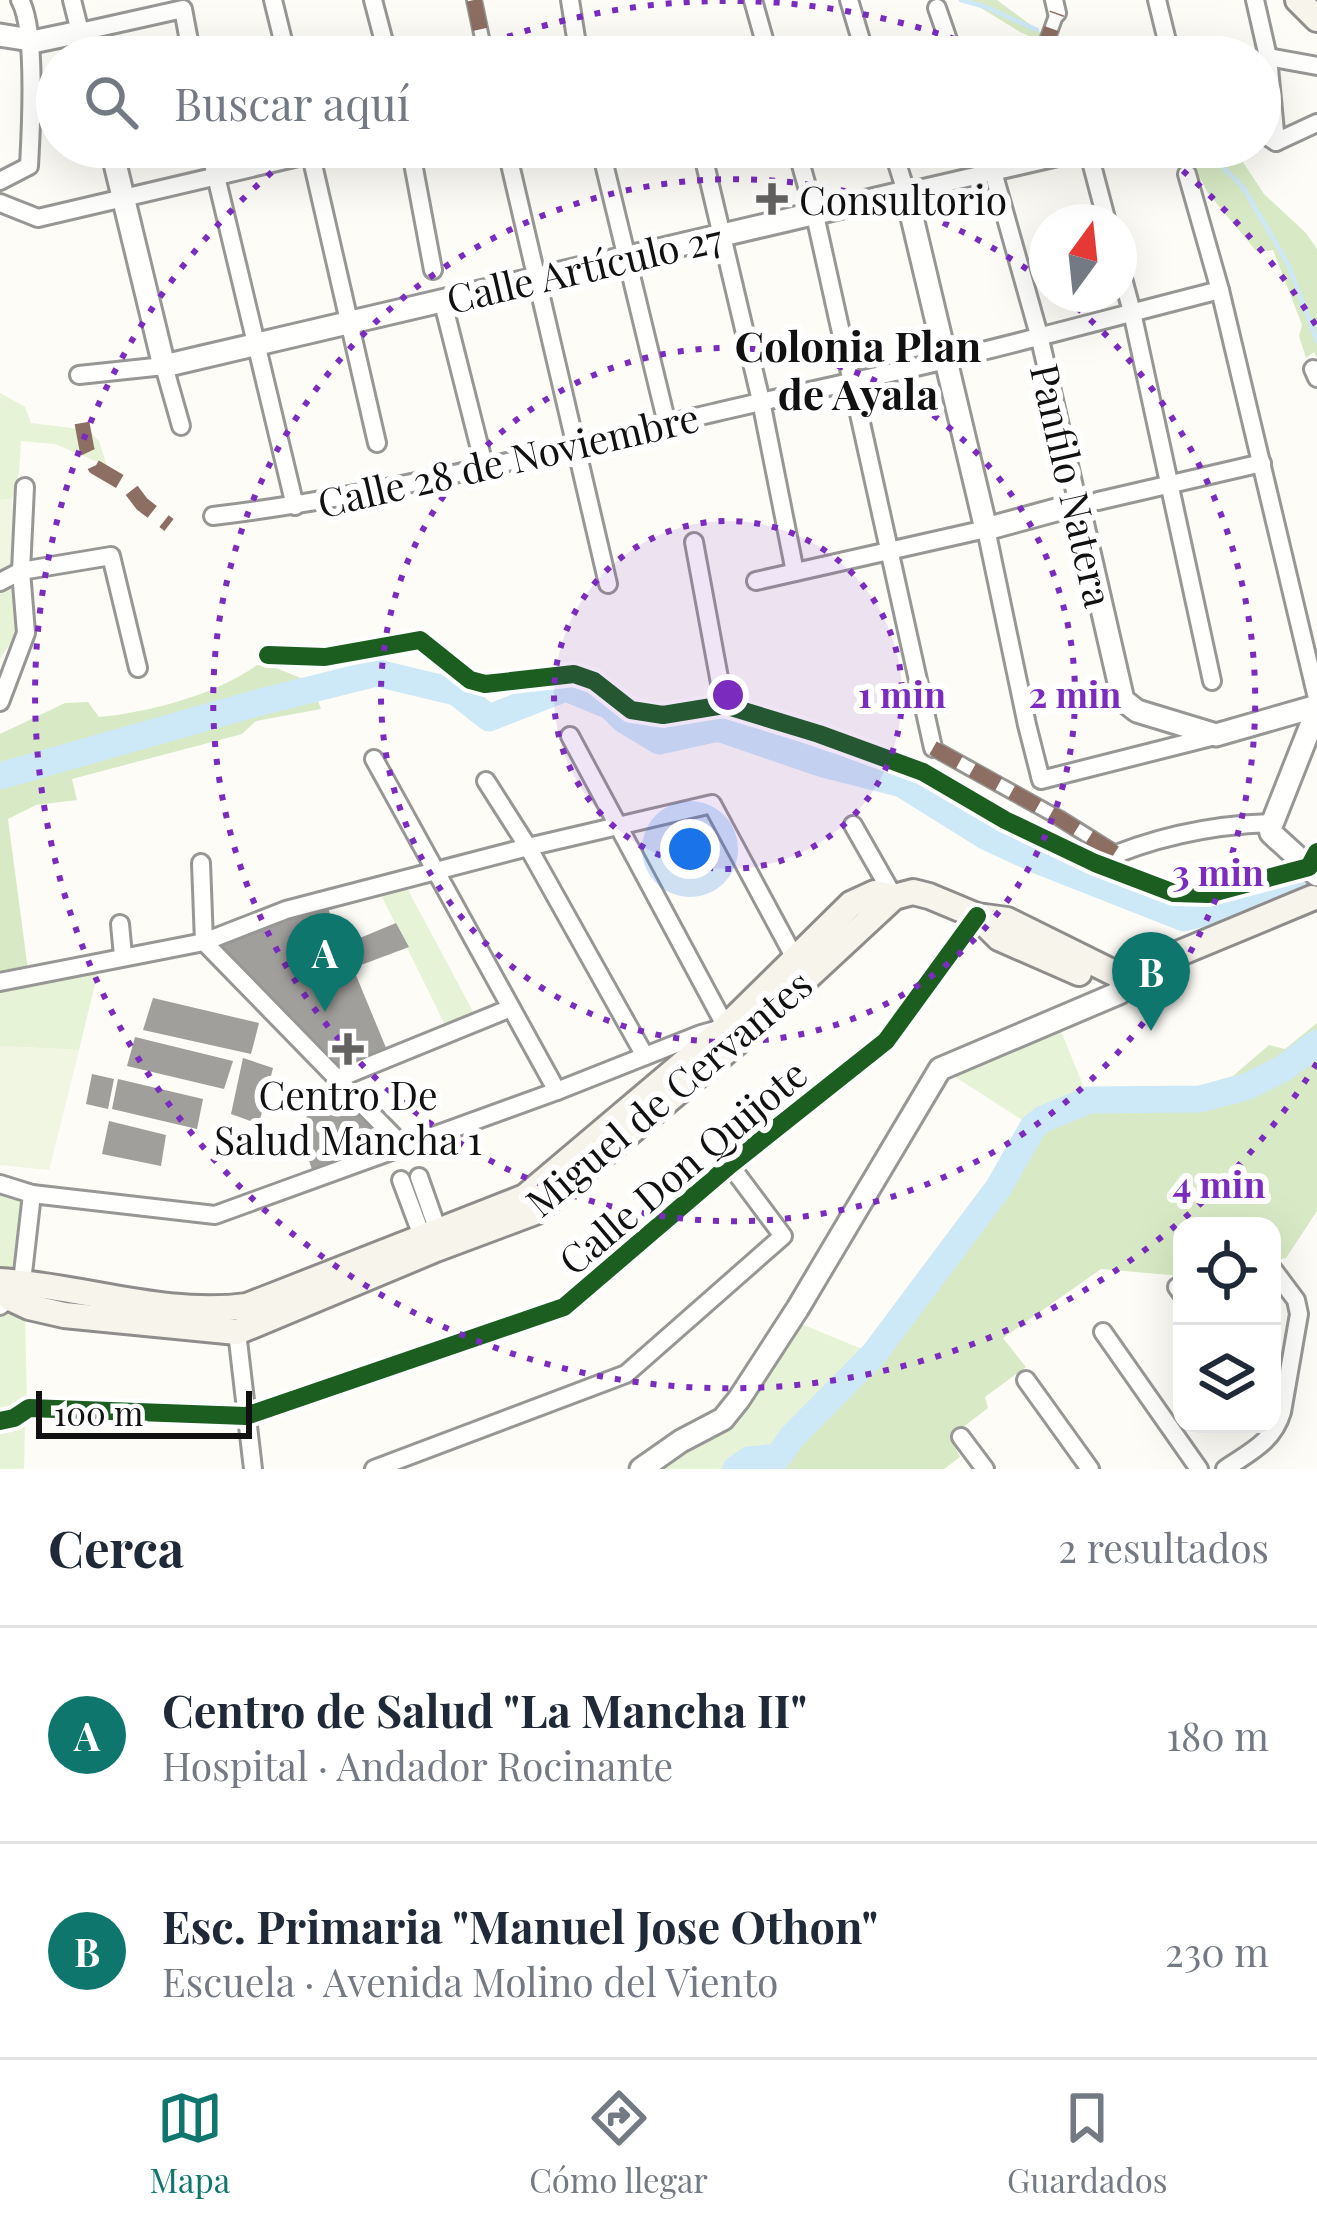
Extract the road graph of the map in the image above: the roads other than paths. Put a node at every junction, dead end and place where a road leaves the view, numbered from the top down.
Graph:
1 (20, 0) edge
2 (72, 0) edge
3 (273, 0) edge
4 (374, 0) edge
5 (474, 0) edge
6 (570, 0) edge
7 (753, 0) edge
8 (849, 0) edge
9 (1157, 0) edge
10 (1255, 0) edge
11 (1298, 0) edge
12 (1056, 6) edge
13 (937, 8) dead end
14 (1317, 19) edge
15 (80, 32) junction
16 (0, 35) edge
17 (61, 36) edge
18 (81, 36) edge
19 (188, 36) edge
20 (282, 36) edge
21 (383, 36) edge
22 (482, 36) edge
23 (576, 36) edge
24 (763, 36) edge
25 (860, 36) edge
26 (947, 36) edge
27 (1049, 36) edge
28 (1166, 36) edge
29 (1263, 36) edge
30 (28, 38) junction
31 (36, 41) edge
32 (1281, 59) edge
33 (1317, 66) edge
34 (1317, 123) edge
35 (1281, 133) edge
36 (117, 168) edge
37 (214, 168) edge
38 (243, 168) edge
39 (314, 168) edge
40 (414, 168) edge
41 (511, 168) edge
42 (605, 168) edge
43 (706, 168) edge
44 (802, 168) edge
45 (899, 168) edge
46 (994, 168) edge
47 (1010, 168) edge
48 (1092, 168) edge
49 (995, 172) junction
50 (1187, 174) dead end
51 (215, 175) junction
52 (0, 181) edge
53 (906, 192) junction
54 (126, 199) junction
55 (0, 203) edge
56 (1103, 204) edge
57 (815, 215) junction
58 (722, 236) junction
59 (628, 258) junction
60 (433, 270) dead end
61 (538, 279) junction
62 (483, 290) junction
63 (1220, 290) junction
64 (442, 299) junction
65 (406, 308) junction
66 (1137, 311) edge
67 (1132, 312) joint
68 (349, 322) junction
69 (1039, 335) junction
70 (257, 344) junction
71 (946, 360) junction
72 (164, 366) junction
73 (79, 375) dead end
74 (852, 380) junction
75 (761, 401) junction
76 (668, 424) junction
77 (182, 426) dead end
78 (377, 442) dead end
79 (577, 446) junction
80 (1262, 463) junction
81 (485, 469) junction
82 (1170, 482) junction
83 (25, 488) dead end
84 (1088, 502) junction
85 (295, 506) junction
86 (213, 516) dead end
87 (986, 530) junction
88 (694, 542) dead end
89 (889, 550) junction
90 (21, 572) junction
91 (795, 572) junction
92 (756, 581) dead end
93 (0, 582) edge
94 (608, 584) dead end
95 (268, 655) dead end
96 (138, 668) dead end
97 (1213, 681) dead end
98 (0, 702) edge
99 (724, 705) junction
100 (1317, 705) edge
101 (1216, 735) junction
102 (570, 736) dead end
103 (933, 748) joint
104 (374, 759) dead end
105 (486, 781) dead end
106 (1271, 823) junction
107 (618, 825) junction
108 (853, 825) dead end
109 (528, 847) junction
110 (1115, 853) junction
111 (1095, 862) junction
112 (201, 863) dead end
113 (437, 871) junction
114 (1315, 885) edge
115 (894, 897) junction
116 (977, 916) junction
117 (120, 924) dead end
118 (204, 942) junction
119 (123, 956) junction
120 (801, 969) junction
121 (0, 982) edge
122 (1120, 985) junction
123 (511, 1008) junction
124 (727, 1027) junction
125 (645, 1055) junction
126 (339, 1078) junction
127 (557, 1090) junction
128 (401, 1145) junction
129 (730, 1165) junction
130 (410, 1178) dead end
131 (0, 1184) edge
132 (32, 1194) junction
133 (430, 1233) junction
134 (1281, 1280) edge
135 (6, 1291) edge
136 (237, 1332) junction
137 (1103, 1332) dead end
138 (1027, 1381) dead end
139 (1281, 1396) edge
140 (247, 1416) junction
141 (7, 1419) edge
142 (1272, 1433) edge
143 (962, 1437) dead end
144 (636, 1468) edge
145 (254, 1469) edge
146 (374, 1469) edge
147 (985, 1469) edge
148 (1090, 1469) edge
149 (1199, 1469) edge
150 (1226, 1469) edge

1 - 30 street
2 - 15 street
3 - 20 street
4 - 21 street
5 - 22 street
6 - 23 street
7 - 24 street
8 - 25 street
9 - 28 street
10 - 29 street
11 - 14 main road
12 - 27 street
13 - 26 street
15 - 17 street
15 - 18 street
15 - 19 street
16 - 30 street
30 - 31 street
30 - 52 street
32 - 33 street
34 - 35 street
36 - 54 street
37 - 51 street
38 - 51 street
39 - 68 street
40 - 60 street
41 - 61 street
42 - 59 street
43 - 58 street
44 - 57 street
45 - 53 street
46 - 49 street, Panfilo Natera
47 - 49 street, Calle Artículo 27
48 - 56 street
49 - 53 street, Calle Artículo 27
49 - 69 street, Panfilo Natera
50 - 63 street
51 - 54 street
51 - 70 street
53 - 57 street, Calle Artículo 27
53 - 71 street
54 - 55 street
54 - 72 street
57 - 58 street, Calle Artículo 27
57 - 74 street
58 - 59 street, Calle Artículo 27
58 - 75 street
59 - 61 street, Calle Artículo 27
59 - 76 street
61 - 62 street, Calle Artículo 27
61 - 79 street
62 - 64 street, Calle Artículo 27
62 - 65 street
63 - 66 street, Calle 28 de Noviembre
63 - 80 street
64 - 65 street, Calle Artículo 27
64 - 81 street
65 - 68 street, Calle Artículo 27
67 - 69 street, Calle 28 de Noviembre
67 - 82 street
68 - 70 street, Calle Artículo 27
68 - 78 street
69 - 71 street, Calle 28 de Noviembre
69 - 84 street, Panfilo Natera
70 - 72 street, Calle Artículo 27
70 - 85 street
71 - 74 street, Calle 28 de Noviembre
71 - 87 street
72 - 73 street, Calle Artículo 27
72 - 77 street
74 - 75 street, Calle 28 de Noviembre
74 - 89 street
75 - 76 street, Calle 28 de Noviembre
75 - 91 street
76 - 79 street, Calle 28 de Noviembre
79 - 81 street, Calle 28 de Noviembre
79 - 94 street
80 - 82 street
80 - 100 street
81 - 85 street, Calle 28 de Noviembre
82 - 84 street
82 - 97 street
83 - 90 street
84 - 87 street
84 - 101 street, Panfilo Natera
85 - 86 street, Calle 28 de Noviembre
87 - 89 street
87 - 101 street
88 - 99 street
89 - 91 street
89 - 103 street
90 - 93 street
90 - 96 street
90 - 98 street
91 - 92 street
95 - 99 street
99 - 111 street
100 - 101 street
100 - 106 street
102 - 107 street
103 - 110 street
104 - 113 street
105 - 109 street
106 - 110 street
106 - 114 street
107 - 109 street
107 - 120 street
107 - 124 street
108 - 115 street
109 - 113 street
109 - 125 street
110 - 111 street
111 - 114 street
112 - 118 street
113 - 118 street
113 - 123 street
114 - 122 main road
115 - 116 main road
115 - 120 main road
116 - 122 main road
116 - 129 street, Calle Don Quijote
117 - 119 street
118 - 119 street
118 - 126 street
119 - 121 street
120 - 124 main road
120 - 136 main road, Miguel de Cervantes
122 - 144 street
123 - 126 street
123 - 127 street
124 - 125 street
124 - 133 main road
125 - 127 street
126 - 128 street
127 - 128 street
128 - 132 street
129 - 140 street, Calle Don Quijote
129 - 146 street
130 - 133 street
131 - 132 street
132 - 135 street
133 - 135 main road
134 - 139 street
135 - 136 main road, Miguel de Cervantes
136 - 140 street
137 - 149 street
138 - 148 street
140 - 141 street, Calle Don Quijote
140 - 145 street
142 - 150 street
143 - 147 street

